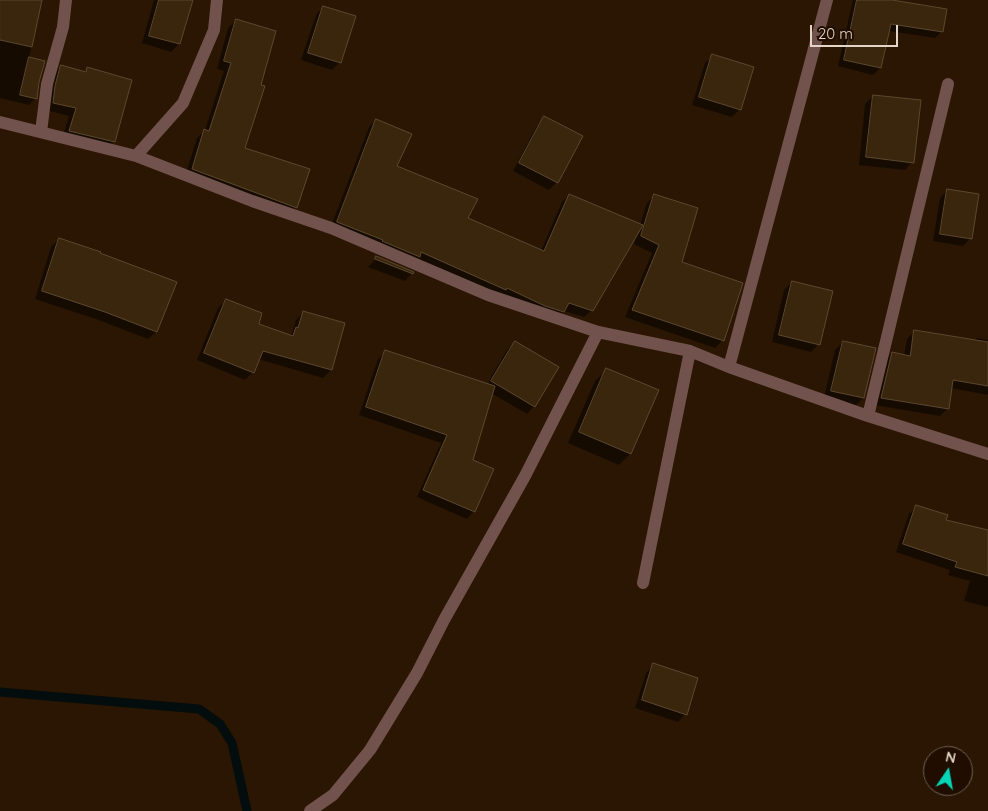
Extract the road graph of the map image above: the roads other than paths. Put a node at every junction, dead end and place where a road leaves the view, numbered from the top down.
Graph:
1 (66, 0) edge
2 (217, 0) edge
3 (827, 0) edge
4 (948, 84) dead end
5 (0, 122) edge
6 (41, 132) junction
7 (136, 156) junction
8 (598, 332) junction
9 (690, 351) junction
10 (729, 367) junction
11 (868, 416) junction
12 (988, 454) edge
13 (643, 583) dead end
14 (310, 811) edge

1 - 6 street
2 - 7 street
3 - 10 street
4 - 11 street
5 - 6 street
6 - 7 street
7 - 8 street
8 - 9 street
8 - 14 street
9 - 10 street
9 - 13 street
10 - 11 street
11 - 12 street

